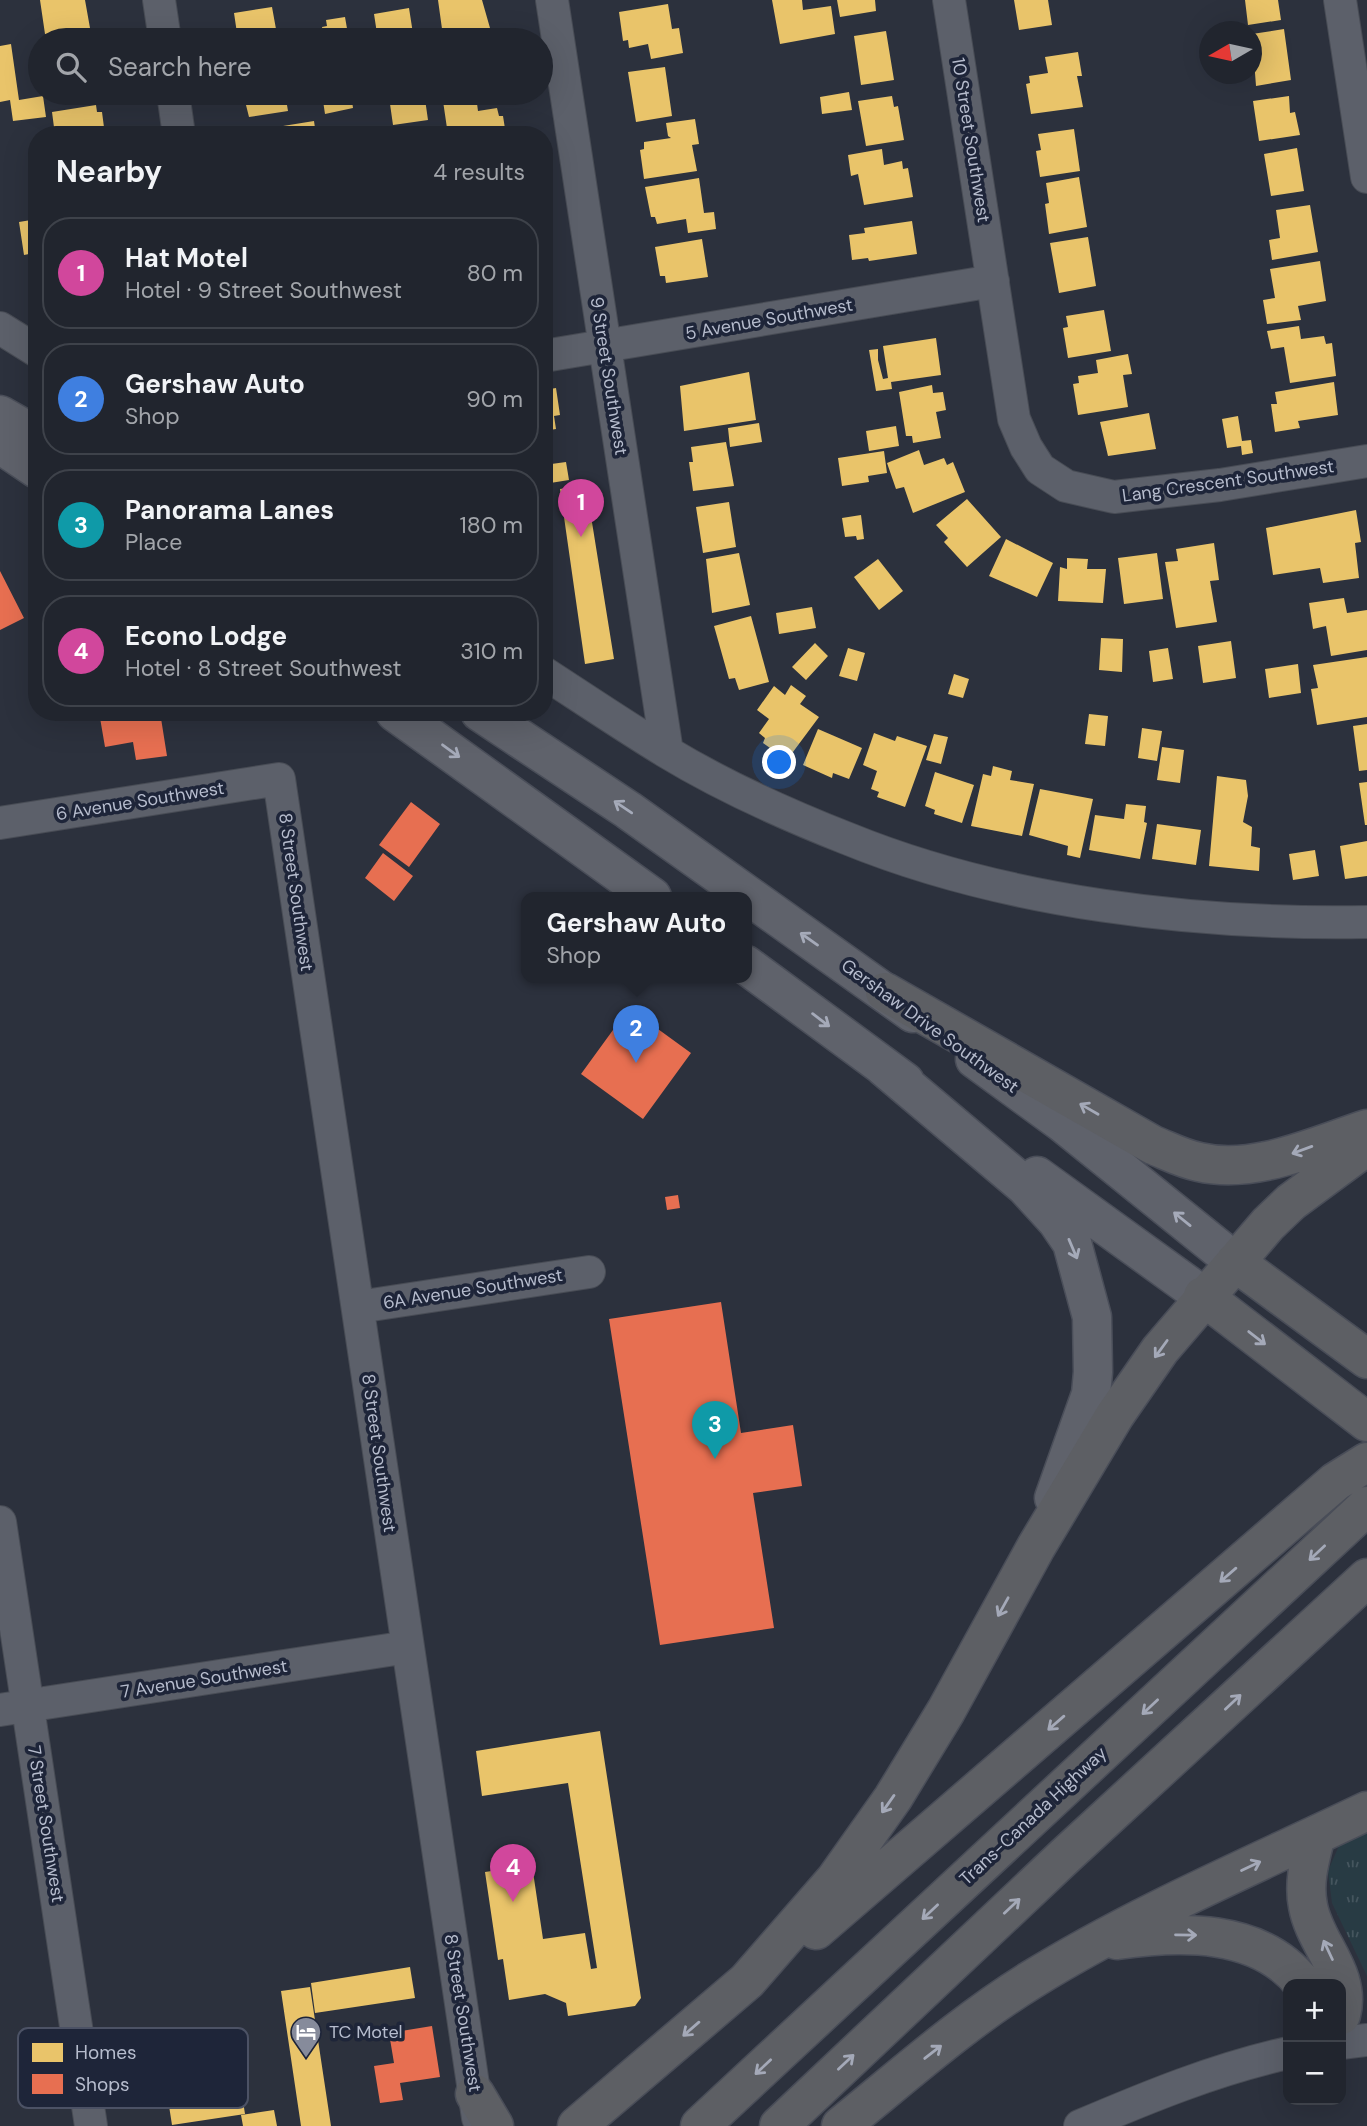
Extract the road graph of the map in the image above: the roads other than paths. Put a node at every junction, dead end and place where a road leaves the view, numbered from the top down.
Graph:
1 (159, 0) edge
2 (552, 0) edge
3 (949, 0) edge
4 (1340, 0) edge
5 (163, 28) edge
6 (175, 105) edge
7 (178, 126) edge
8 (1367, 177) edge
9 (993, 281) junction
10 (0, 328) edge
11 (28, 345) edge
12 (604, 346) junction
13 (553, 354) edge
14 (0, 415) edge
15 (28, 431) edge
16 (0, 444) edge
17 (1367, 461) edge
18 (28, 463) edge
19 (553, 680) edge
20 (408, 721) edge
21 (505, 721) edge
22 (667, 752) junction
23 (279, 779) joint
24 (0, 823) edge
25 (645, 892) edge
26 (744, 892) edge
27 (752, 898) edge
28 (1367, 922) edge
29 (752, 969) edge
30 (885, 992) junction
31 (884, 1067) junction
32 (1367, 1129) edge
33 (1367, 1146) edge
34 (1235, 1262) junction
35 (589, 1272) dead end
36 (1203, 1296) junction
37 (358, 1307) junction
38 (1367, 1359) edge
39 (1367, 1422) edge
40 (1367, 1462) edge
41 (1367, 1506) edge
42 (0, 1522) edge
43 (1035, 1547) junction
44 (1367, 1578) edge
45 (408, 1647) junction
46 (14, 1708) edge
47 (1367, 1811) edge
48 (1316, 1835) junction
49 (1094, 1943) junction
50 (1298, 1979) edge
51 (1339, 1979) edge
52 (747, 1980) junction
53 (73, 2028) edge
54 (1367, 2040) edge
55 (1346, 2042) edge
56 (1283, 2054) edge
57 (88, 2108) edge
58 (477, 2110) edge
59 (91, 2126) edge
60 (494, 2126) edge
61 (577, 2126) edge
62 (699, 2126) edge
63 (779, 2126) edge
64 (841, 2126) edge
65 (1080, 2126) edge

1 - 5 street
2 - 12 street, 9 Street Southwest
3 - 9 street, 10 Street Southwest
4 - 8 street
6 - 7 street
9 - 12 street, 5 Avenue Southwest
9 - 17 street, Lang Crescent Southwest
10 - 11 street
12 - 13 street, 5 Avenue Southwest
12 - 22 street, 9 Street Southwest
14 - 15 main road
16 - 18 main road
19 - 22 street
20 -> 25 main road
26 -> 21 main road, Gershaw Drive Southwest
22 - 28 street
23 - 24 street, 6 Avenue Southwest
23 - 37 street, 8 Street Southwest
30 -> 27 main road, Gershaw Drive Southwest
29 -> 31 main road
32 -> 30 highway
34 -> 30 main road, Gershaw Drive Southwest
31 - 36 main road
31 -> 43 main road
33 - 34 highway
34 - 36 highway
34 - 38 highway, Gershaw Drive Southwest
35 - 37 street, 6A Avenue Southwest
36 -> 39 highway
36 -> 43 highway
37 - 45 street, 8 Street Southwest
40 -> 52 highway
41 -> 62 highway, Trans-Canada Highway
42 - 46 street, 7 Street Southwest
43 -> 52 highway
63 -> 44 highway
45 - 46 street, 7 Avenue Southwest
45 - 58 street, 8 Street Southwest
46 - 53 street, 7 Street Southwest
47 - 48 highway
49 -> 48 highway
51 -> 48 highway
49 -> 50 highway
64 -> 49 highway
52 -> 61 highway
54 - 55 street
56 - 65 street
57 - 59 street, 7 Street Southwest
58 - 60 highway

